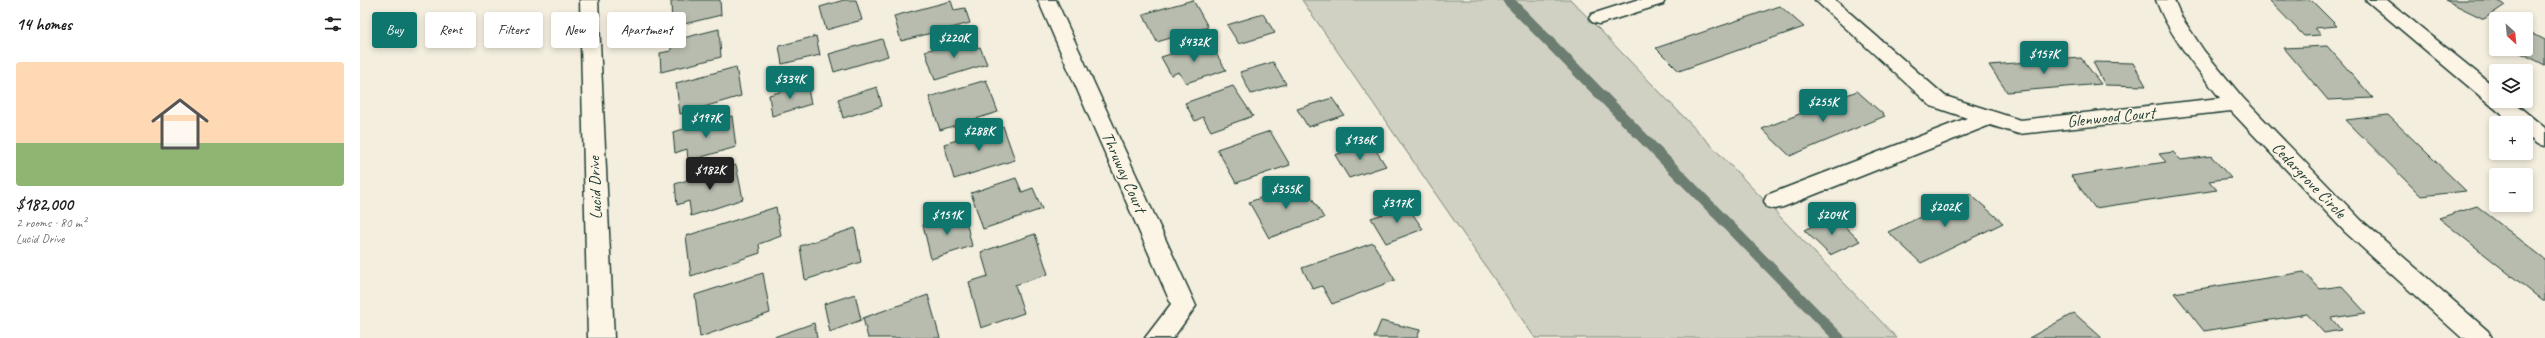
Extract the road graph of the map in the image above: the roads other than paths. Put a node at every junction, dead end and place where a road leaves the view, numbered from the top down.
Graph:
1 (589, 0) edge
2 (1047, 0) edge
3 (1656, 0) edge
4 (1824, 0) edge
5 (2165, 0) edge
6 (2375, 0) edge
7 (1599, 18) dead end
8 (2489, 93) edge
9 (2236, 103) junction
10 (2508, 108) edge
11 (2517, 116) edge
12 (1987, 118) junction
13 (2533, 129) edge
14 (2545, 139) edge
15 (1775, 201) dead end
16 (600, 338) edge
17 (1158, 338) edge
18 (2479, 338) edge

1 - 16 street, Lucid Drive
2 - 17 street, Thruway Court
3 - 7 street
4 - 12 street, Glenwood Court
5 - 9 street, Cedargrove Circle
6 - 8 street
9 - 12 street, Glenwood Court
9 - 18 street, Cedargrove Circle
10 - 11 street
12 - 15 street
13 - 14 street

